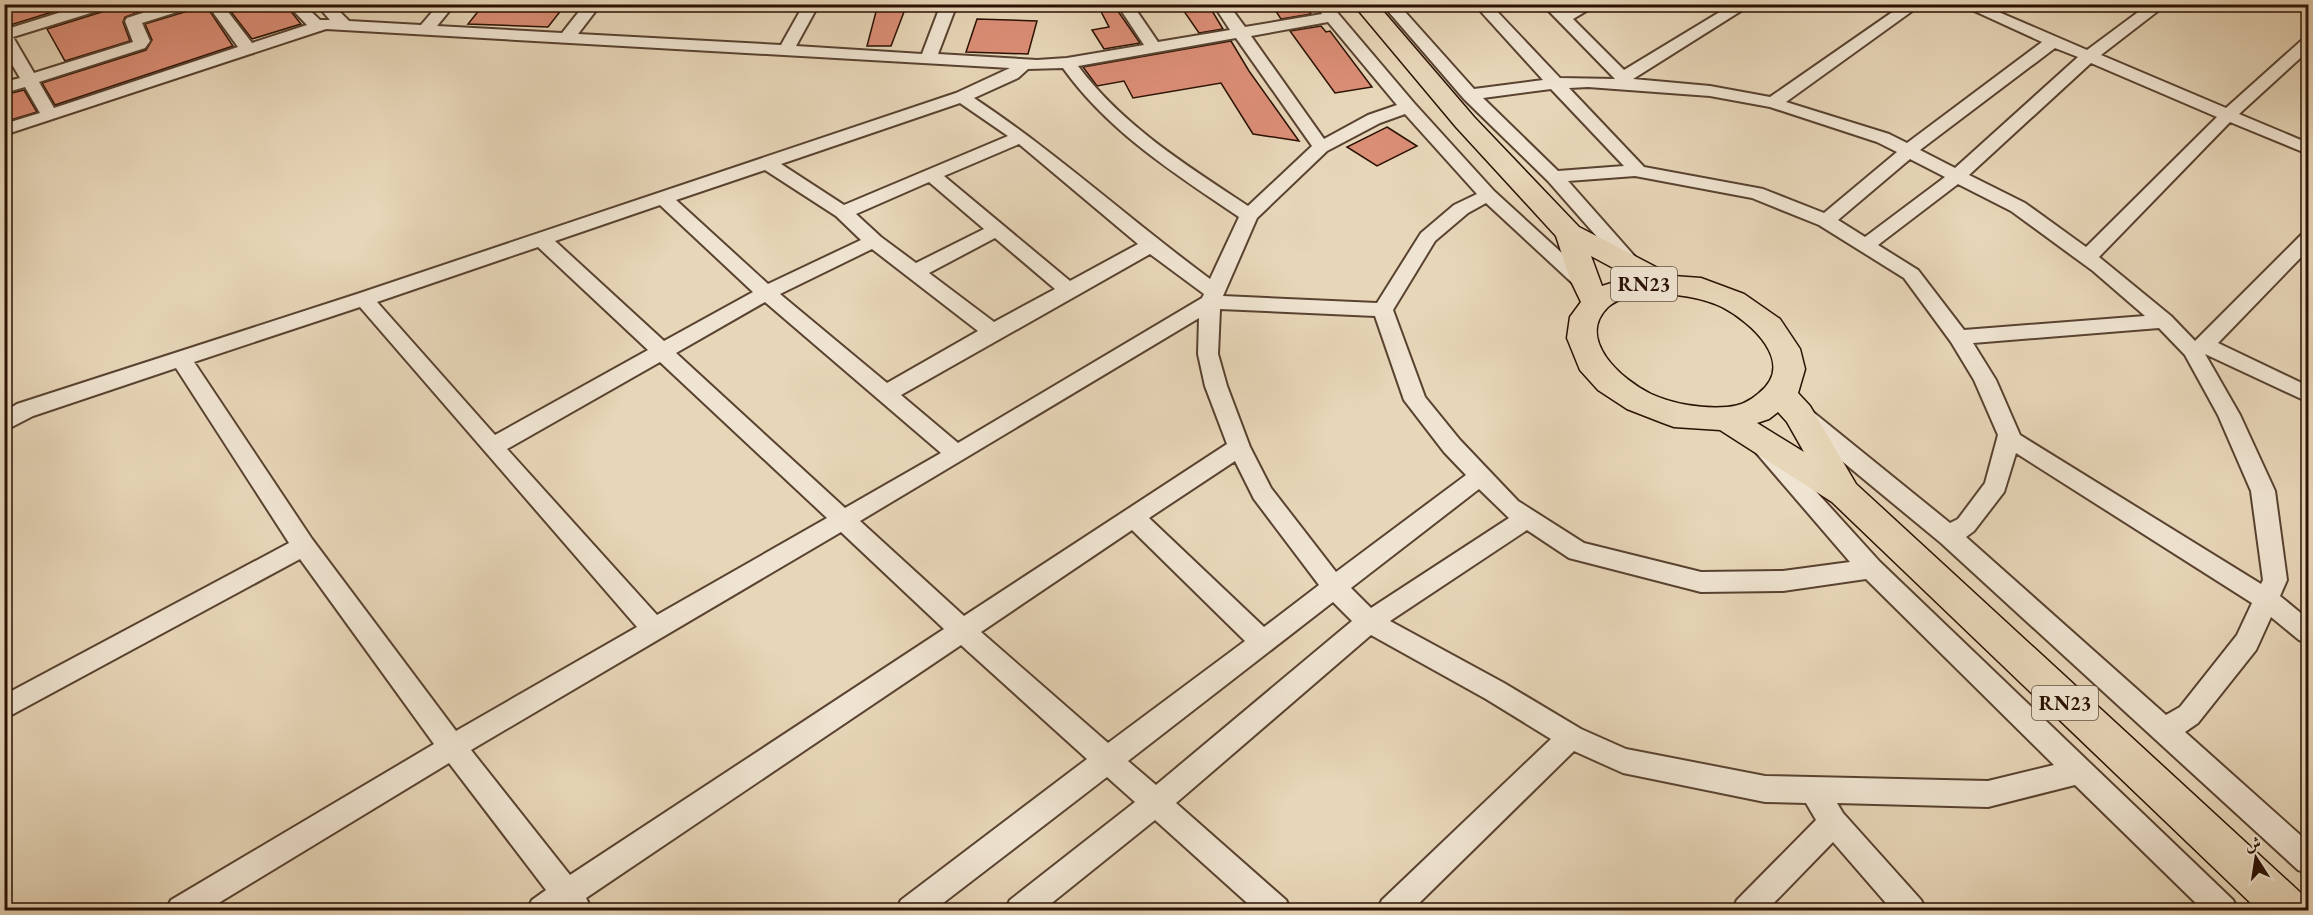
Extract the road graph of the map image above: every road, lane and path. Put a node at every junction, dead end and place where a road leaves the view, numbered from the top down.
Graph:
1 (105, 4) edge
2 (121, 4) edge
3 (188, 4) edge
4 (214, 4) edge
5 (294, 4) edge
6 (324, 4) edge
7 (448, 4) edge
8 (594, 4) edge
9 (812, 4) edge
10 (949, 4) edge
11 (1124, 4) edge
12 (1220, 4) edge
13 (1364, 4) edge
14 (1389, 4) edge
15 (1481, 4) edge
16 (1549, 4) edge
17 (1591, 4) edge
18 (1745, 4) edge
19 (1915, 4) edge
20 (1966, 4) edge
21 (2160, 4) edge
22 (1327, 11) edge
23 (1564, 18) junction
24 (133, 21) junction
25 (342, 24) junction
26 (317, 26) junction
27 (424, 31) junction
28 (1239, 33) junction
29 (4, 36) edge
30 (565, 39) junction
31 (2054, 41) junction
32 (2308, 43) edge
33 (1154, 48) junction
34 (248, 49) junction
35 (784, 52) junction
36 (2089, 56) junction
37 (927, 59) junction
38 (1067, 63) junction
39 (1023, 65) junction
40 (29, 80) junction
41 (1626, 81) junction
42 (1556, 83) junction
43 (4, 88) edge
44 (1470, 95) junction
45 (962, 96) junction
46 (1773, 103) junction
47 (1408, 107) junction
48 (49, 114) junction
49 (2228, 115) junction
50 (4, 130) edge
51 (1021, 137) junction
52 (1321, 147) junction
53 (2308, 149) edge
54 (1907, 150) junction
55 (765, 162) junction
56 (1639, 172) junction
57 (932, 175) junction
58 (1957, 176) junction
59 (1554, 177) junction
60 (1488, 195) junction
61 (662, 197) junction
62 (843, 212) junction
63 (1249, 215) junction
64 (1827, 221) junction
65 (997, 230) junction
66 (1569, 233) junction
67 (540, 238) junction
68 (2308, 239) edge
69 (874, 241) junction
70 (1150, 245) junction
71 (1866, 245) junction
72 (2087, 257) junction
73 (1636, 270) junction
74 (915, 272) junction
75 (1668, 284) junction
76 (1068, 290) junction
77 (766, 294) junction
78 (1592, 295) junction
79 (1212, 297) junction
80 (364, 298) junction
81 (1383, 310) junction
82 (2164, 321) junction
83 (993, 332) junction
84 (1959, 337) junction
85 (2198, 348) junction
86 (660, 351) junction
87 (180, 358) junction
88 (886, 394) junction
89 (2308, 395) edge
90 (1789, 404) junction
91 (4, 423) edge
92 (1739, 427) junction
93 (2008, 438) junction
94 (492, 447) junction
95 (1239, 447) junction
96 (957, 454) junction
97 (1480, 476) junction
98 (1844, 493) junction
99 (1134, 518) junction
100 (1527, 518) junction
101 (842, 520) junction
102 (1949, 536) junction
103 (304, 546) junction
104 (1872, 569) junction
105 (1333, 586) junction
106 (2266, 599) junction
107 (1369, 622) junction
108 (654, 629) junction
109 (963, 631) junction
110 (2308, 633) edge
111 (1263, 642) junction
112 (4, 708) edge
113 (2166, 730) junction
114 (1571, 737) junction
115 (452, 747) junction
116 (1107, 761) junction
117 (2079, 771) junction
118 (1814, 790) junction
119 (1154, 804) junction
120 (1833, 822) junction
121 (2308, 860) edge
122 (572, 902) edge
123 (181, 910) edge
124 (542, 910) edge
125 (911, 910) edge
126 (1020, 910) edge
127 (1276, 910) edge
128 (1392, 910) edge
129 (1746, 910) edge
130 (1911, 910) edge
131 (2223, 910) edge
132 (2288, 910) edge

1 - 29 street
2 - 24 street
3 - 24 street
4 - 34 street
5 - 26 street
6 - 25 street
7 - 27 street
8 - 30 street
9 - 35 street
10 - 37 street
11 - 33 street
12 - 28 street
13 - 66 main road, RN23
14 - 44 street
15 - 42 street
16 - 23 street
17 - 23 street
18 - 41 street
19 - 46 street
20 - 31 street
21 - 36 street
22 - 28 street
22 - 47 street
23 - 41 street
24 - 40 street
25 - 26 street
25 - 27 street
26 - 34 street
27 - 30 street
28 - 33 street
28 - 52 street
29 - 40 street
30 - 35 street
31 - 36 street
31 - 54 street
32 - 49 street
33 - 38 street
34 - 48 street
35 - 37 street
36 - 49 street
36 - 58 street
37 - 39 street
38 - 39 street
38 - 63 street
39 - 45 street
40 - 43 street
40 - 48 street
41 - 42 street
41 - 46 street
42 - 44 street
42 - 56 street
44 - 59 street
45 - 51 street
45 - 55 street
46 - 54 street
47 - 52 street
47 - 60 street
48 - 50 street
49 - 53 street
49 - 72 street
51 - 57 street
51 - 70 street
52 - 63 street
54 - 58 street
54 - 64 street
55 - 61 street
55 - 62 street
56 - 59 street
56 - 64 street
57 - 62 street
57 - 65 street
58 - 71 street
58 - 72 street
59 - 73 street
60 - 78 street
60 - 81 street
61 - 67 street
61 - 77 street
62 - 69 street
63 - 79 street
64 - 71 street
65 - 74 street
65 - 76 street
66 - 73 main road, RN23
66 - 78 main road, RN23
67 - 80 street
67 - 86 street
68 - 85 street
69 - 74 street
69 - 77 street
70 - 76 street
70 - 79 street
71 - 84 street
72 - 82 street
73 - 75 main road, RN23
74 - 83 street
75 - 78 main road, RN23
75 - 90 main road, RN23
76 - 83 street
77 - 86 street
77 - 88 street
78 - 92 main road, RN23
79 - 81 street
79 - 95 street
79 - 96 street
80 - 87 street
80 - 94 street
81 - 97 street
82 - 84 street
82 - 85 street
83 - 88 street
84 - 93 street
85 - 89 street
85 - 106 street
86 - 94 street
86 - 101 street
87 - 91 street
87 - 103 street
88 - 96 street
90 - 92 main road, RN23
90 - 98 main road, RN23
90 - 102 street
92 - 98 main road, RN23
92 - 104 street
93 - 102 street
93 - 106 street
94 - 108 street
95 - 99 street
95 - 105 street
96 - 101 street
97 - 100 street
97 - 105 street
98 - 132 main road, RN23
99 - 109 street
99 - 111 street
100 - 104 street
100 - 107 street
101 - 108 street
101 - 109 street
102 - 113 street
103 - 112 street
103 - 115 street
104 - 117 street
105 - 107 street
105 - 111 street
106 - 110 street
106 - 113 street
107 - 114 street
107 - 119 street
108 - 115 street
109 - 116 street
109 - 122 street
111 - 116 street
113 - 121 street
114 - 118 street
114 - 128 street
115 - 122 street
115 - 123 street
116 - 119 street
116 - 125 street
117 - 118 street
117 - 131 street
118 - 120 street
119 - 126 street
119 - 127 street
120 - 129 street
120 - 130 street
122 - 124 street

